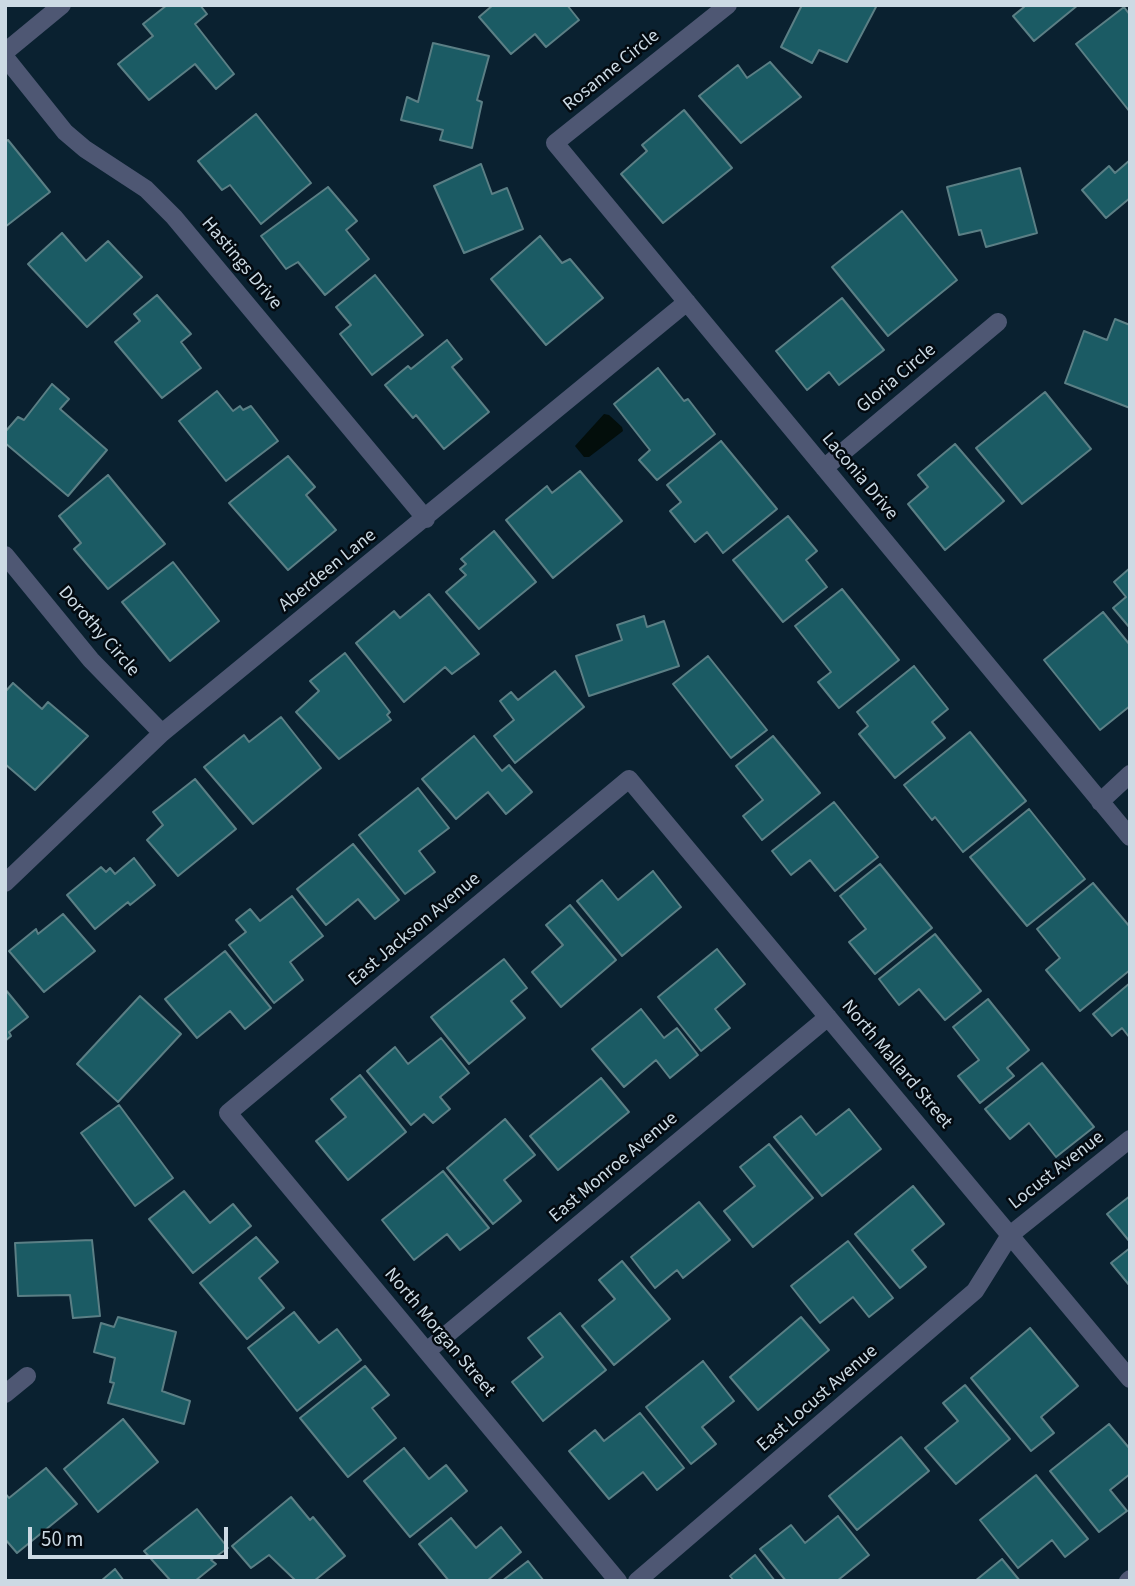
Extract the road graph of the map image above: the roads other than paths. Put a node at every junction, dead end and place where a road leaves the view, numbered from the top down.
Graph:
1 (62, 5) edge
2 (728, 5) edge
3 (5, 51) edge
4 (5, 57) edge
5 (555, 143) joint
6 (687, 302) junction
7 (998, 322) dead end
8 (824, 468) junction
9 (426, 519) junction
10 (5, 555) edge
11 (162, 733) junction
12 (1130, 775) edge
13 (629, 779) joint
14 (1100, 802) junction
15 (1130, 837) edge
16 (5, 883) edge
17 (828, 1017) junction
18 (228, 1113) joint
19 (1130, 1139) edge
20 (1010, 1235) junction
21 (427, 1351) junction
22 (27, 1376) dead end
23 (1130, 1379) edge
24 (5, 1394) edge
25 (618, 1581) edge
26 (637, 1581) edge

1 - 3 street
2 - 5 street, Rosanne Circle
4 - 9 street, Hastings Drive
5 - 6 street, Laconia Drive
6 - 8 street, Laconia Drive
6 - 9 street, Aberdeen Lane
7 - 8 street, Gloria Circle
8 - 14 street, Laconia Drive
9 - 11 street, Aberdeen Lane
10 - 11 street, Dorothy Circle
11 - 16 street, Aberdeen Lane
12 - 14 street
13 - 17 street, North Mallard Street
13 - 18 street, East Jackson Avenue
14 - 15 street, Laconia Drive
17 - 20 street, North Mallard Street
17 - 21 street, East Monroe Avenue
18 - 21 street, North Morgan Street
19 - 20 street, Locust Avenue
20 - 23 street, North Mallard Street
20 - 26 street, East Locust Avenue
21 - 25 street, North Morgan Street
22 - 24 street

